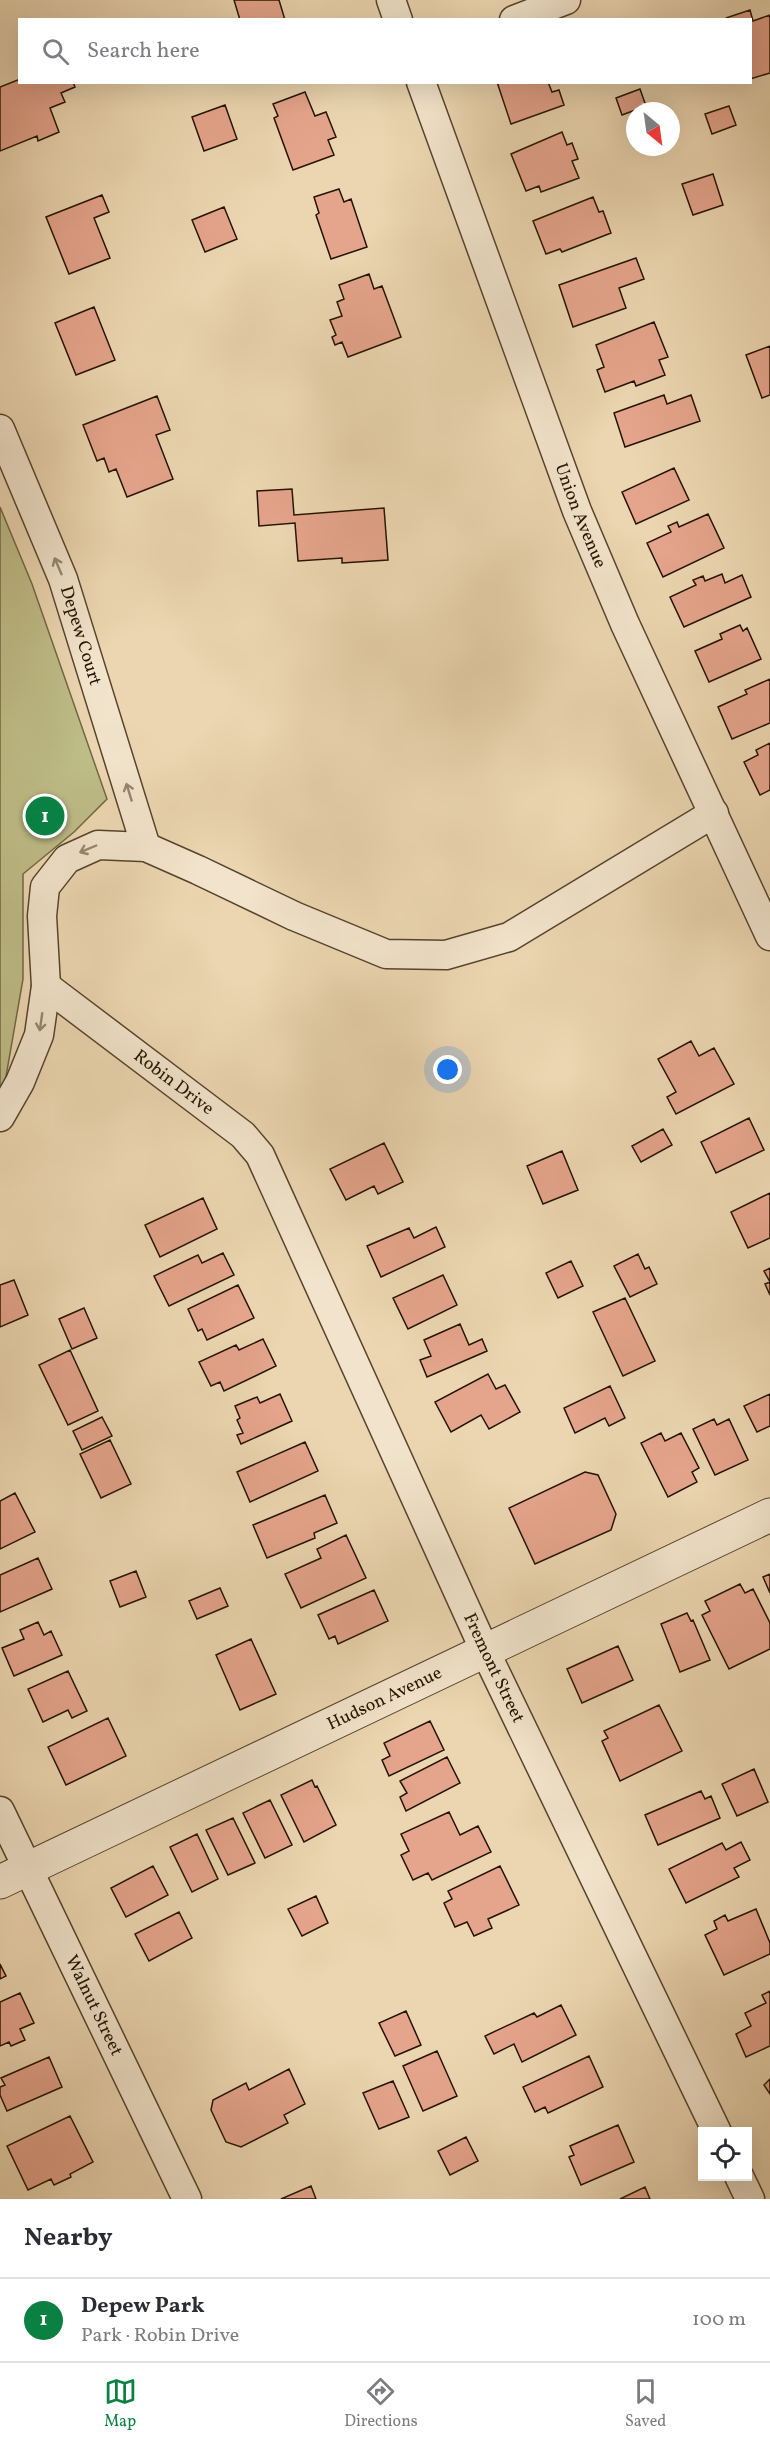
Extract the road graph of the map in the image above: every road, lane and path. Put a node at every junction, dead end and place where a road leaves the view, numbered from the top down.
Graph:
1 (391, 0) edge
2 (566, 0) edge
3 (397, 18) edge
4 (519, 18) edge
5 (422, 84) edge
6 (0, 429) edge
7 (714, 813) junction
8 (146, 848) junction
9 (770, 936) edge
10 (46, 986) junction
11 (0, 1117) edge
12 (281, 1200) joint
13 (770, 1515) edge
14 (485, 1652) junction
15 (0, 1811) edge
16 (14, 1875) edge
17 (715, 2127) edge
18 (741, 2181) edge
19 (187, 2199) edge
20 (750, 2199) edge

1 - 3 street
2 - 4 street
5 - 7 street, Union Avenue
8 -> 6 street, Depew Court
7 - 8 street
7 - 9 street, Union Avenue
8 -> 10 street
10 -> 11 street
10 - 12 street, Robin Drive
12 - 14 street, Fremont Street
13 - 14 street, Hudson Avenue
14 - 16 street, Hudson Avenue
14 - 17 street, Fremont Street
15 - 16 street, Walnut Street
16 - 19 street, Walnut Street
18 - 20 street

